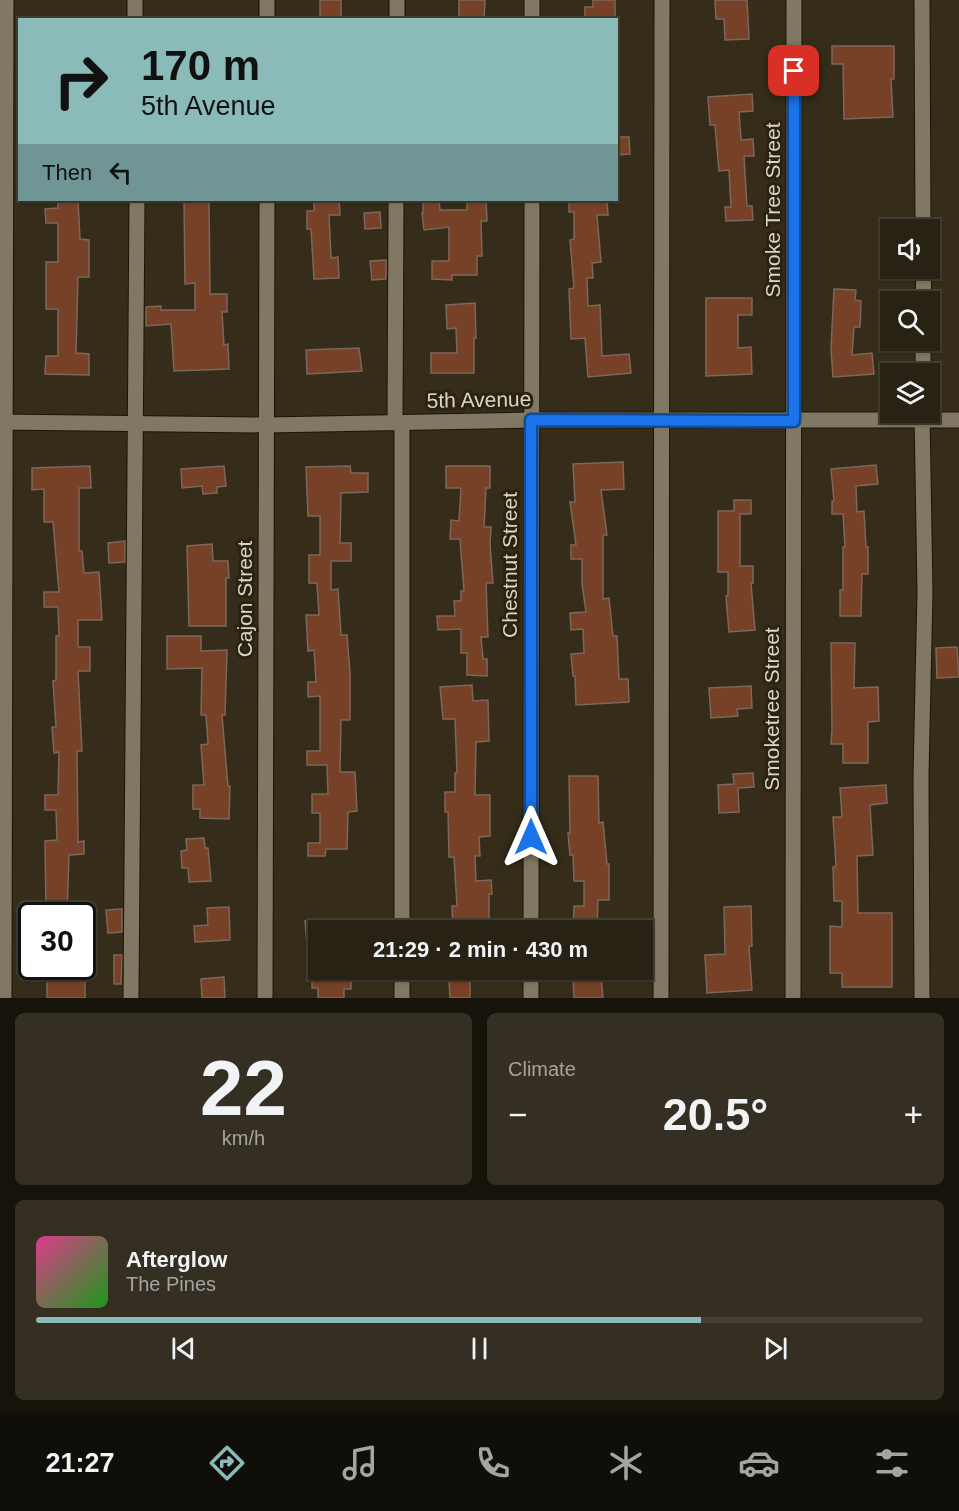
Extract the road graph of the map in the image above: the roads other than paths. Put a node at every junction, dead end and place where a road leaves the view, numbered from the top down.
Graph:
1 (6, 0) edge
2 (135, 0) edge
3 (267, 0) edge
4 (397, 0) edge
5 (532, 0) edge
6 (662, 0) edge
7 (794, 0) edge
8 (922, 0) edge
9 (135, 18) edge
10 (267, 18) edge
11 (397, 18) edge
12 (532, 18) edge
13 (137, 201) edge
14 (267, 201) edge
15 (396, 201) edge
16 (532, 201) edge
17 (923, 219) edge
18 (880, 418) edge
19 (940, 418) edge
20 (531, 420) junction
21 (661, 420) junction
22 (959, 420) edge
23 (794, 421) junction
24 (3, 422) edge
25 (136, 423) junction
26 (399, 423) junction
27 (922, 423) edge
28 (267, 425) junction
29 (402, 920) edge
30 (531, 920) edge
31 (402, 980) edge
32 (531, 980) edge
33 (4, 998) edge
34 (131, 998) edge
35 (265, 998) edge
36 (402, 998) edge
37 (531, 998) edge
38 (661, 998) edge
39 (793, 998) edge
40 (922, 998) edge

1 - 24 street
2 - 9 street
3 - 10 street
4 - 11 street
5 - 12 street
6 - 21 street
7 - 23 street, Smoke Tree Street
8 - 17 street
13 - 25 street
14 - 28 street, Cajon Street
15 - 26 street
16 - 20 street, Chestnut Street
18 - 23 street, 5th Avenue
19 - 22 street, 5th Avenue
20 - 21 street, 5th Avenue
20 - 26 street, 5th Avenue
20 - 30 street, Chestnut Street
21 - 23 street, 5th Avenue
21 - 38 street
23 - 39 street, Smoketree Street
24 - 25 street, 5th Avenue
24 - 33 street
25 - 28 street, 5th Avenue
25 - 34 street
26 - 28 street, 5th Avenue
26 - 29 street
27 - 40 street
28 - 35 street, Cajon Street
31 - 36 street
32 - 37 street

